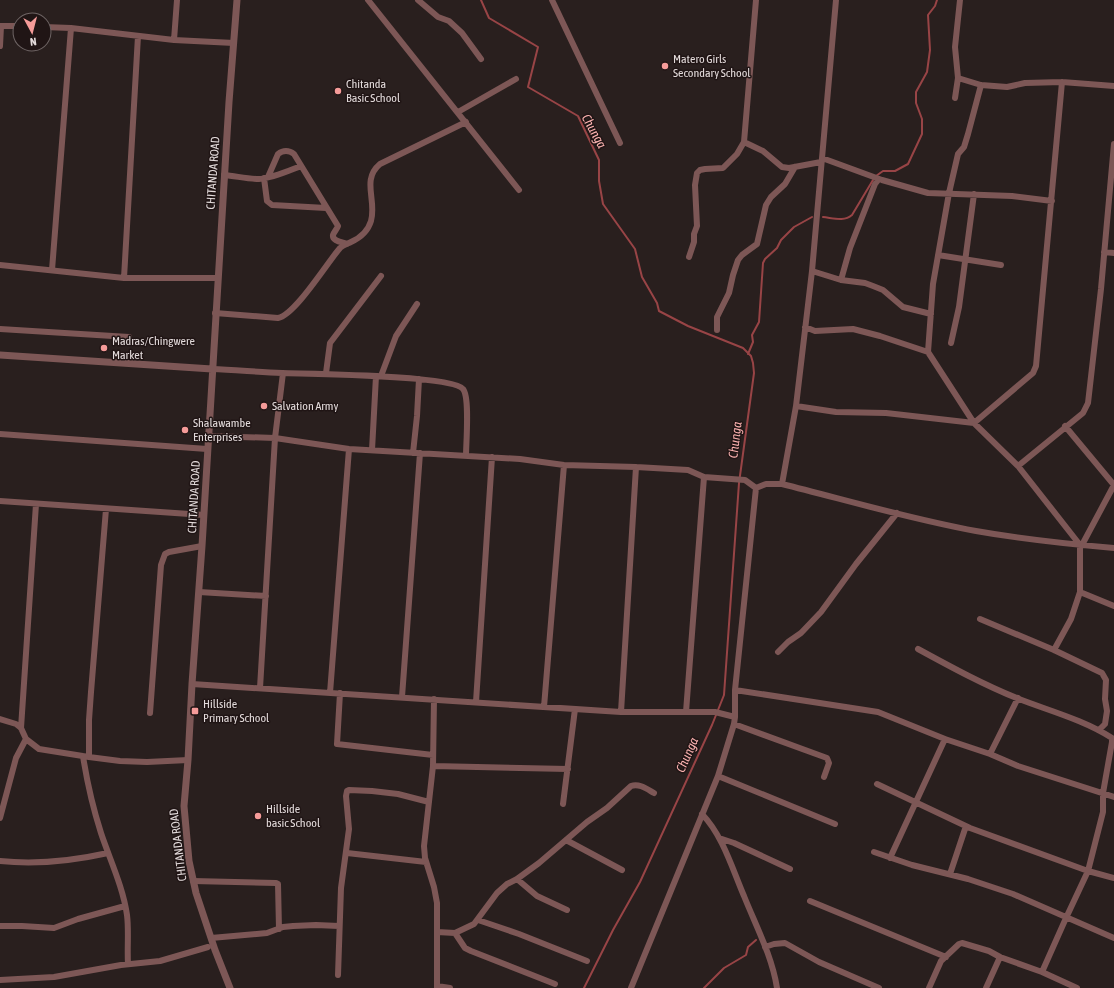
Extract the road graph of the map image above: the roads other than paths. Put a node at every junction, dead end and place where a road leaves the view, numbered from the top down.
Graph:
1 (178, 0) edge
2 (237, 0) edge
3 (368, 0) edge
4 (418, 0) edge
5 (552, 0) edge
6 (756, 0) edge
7 (836, 0) edge
8 (956, 0) edge
9 (960, 3) edge
10 (1, 26) edge
11 (12, 26) edge
12 (52, 27) edge
13 (71, 28) junction
14 (138, 36) junction
15 (174, 40) junction
16 (234, 43) junction
17 (0, 46) edge
18 (481, 59) dead end
19 (958, 78) junction
20 (516, 79) dead end
21 (1062, 82) junction
22 (981, 85) junction
23 (1114, 86) edge
24 (956, 98) dead end
25 (458, 112) junction
26 (466, 122) junction
27 (744, 142) junction
28 (620, 143) dead end
29 (1114, 144) edge
30 (822, 160) junction
31 (301, 166) junction
32 (795, 167) junction
33 (224, 175) junction
34 (266, 178) junction
35 (879, 179) junction
36 (519, 190) dead end
37 (948, 192) junction
38 (974, 194) junction
39 (1052, 201) junction
40 (326, 208) junction
41 (346, 244) junction
42 (1104, 252) junction
43 (1114, 253) edge
44 (938, 255) junction
45 (689, 257) dead end
46 (966, 260) junction
47 (0, 265) edge
48 (1001, 265) dead end
49 (52, 270) junction
50 (812, 271) junction
51 (381, 276) dead end
52 (124, 278) junction
53 (218, 278) junction
54 (840, 280) junction
55 (417, 304) dead end
56 (215, 313) junction
57 (931, 314) junction
58 (805, 327) junction
59 (0, 329) edge
60 (717, 330) dead end
61 (129, 337) dead end
62 (951, 343) dead end
63 (928, 352) junction
64 (0, 355) edge
65 (212, 369) junction
66 (283, 373) junction
67 (326, 373) junction
68 (378, 376) junction
69 (419, 379) junction
70 (796, 406) junction
71 (974, 423) junction
72 (1065, 426) junction
73 (0, 434) edge
74 (209, 436) junction
75 (276, 438) junction
76 (207, 449) junction
77 (349, 449) junction
78 (372, 450) junction
79 (412, 452) junction
80 (420, 453) junction
81 (466, 456) junction
82 (492, 457) junction
83 (564, 465) junction
84 (1018, 466) junction
85 (636, 467) junction
86 (704, 477) junction
87 (782, 484) junction
88 (1114, 485) edge
89 (756, 488) junction
90 (0, 501) edge
91 (36, 504) junction
92 (106, 509) junction
93 (897, 513) junction
94 (204, 515) junction
95 (1081, 545) junction
96 (202, 546) junction
97 (1114, 548) edge
98 (199, 592) junction
99 (1080, 592) junction
100 (266, 596) junction
101 (1114, 606) edge
102 (980, 619) dead end
103 (918, 649) dead end
104 (1054, 650) junction
105 (778, 652) dead end
106 (192, 684) junction
107 (260, 688) junction
108 (735, 690) junction
109 (330, 692) junction
110 (340, 693) junction
111 (402, 697) junction
112 (1018, 698) junction
113 (434, 699) junction
114 (476, 702) junction
115 (544, 707) junction
116 (575, 709) junction
117 (621, 712) junction
118 (686, 712) junction
119 (150, 713) dead end
120 (0, 720) edge
121 (735, 720) junction
122 (21, 728) junction
123 (1100, 730) junction
124 (26, 739) junction
125 (945, 739) junction
126 (990, 754) junction
127 (433, 755) junction
128 (86, 757) junction
129 (188, 760) junction
130 (432, 766) junction
131 (568, 769) junction
132 (718, 776) junction
133 (824, 777) dead end
134 (877, 784) dead end
135 (654, 793) dead end
136 (1104, 793) junction
137 (1114, 797) edge
138 (429, 802) junction
139 (916, 802) junction
140 (563, 804) dead end
141 (702, 814) junction
142 (0, 818) edge
143 (835, 824) dead end
144 (966, 826) junction
145 (719, 838) junction
146 (566, 840) junction
147 (874, 852) dead end
148 (108, 853) junction
149 (347, 853) junction
150 (890, 858) junction
151 (0, 861) edge
152 (426, 862) junction
153 (790, 868) dead end
154 (622, 870) dead end
155 (1088, 871) junction
156 (950, 874) junction
157 (1114, 878) edge
158 (517, 879) junction
159 (193, 881) junction
160 (810, 901) dead end
161 (125, 906) junction
162 (567, 910) dead end
163 (1066, 918) junction
164 (478, 920) junction
165 (0, 926) edge
166 (340, 926) junction
167 (279, 929) junction
168 (437, 932) junction
169 (455, 933) junction
170 (211, 938) junction
171 (1114, 938) edge
172 (208, 947) dead end
173 (766, 947) junction
174 (946, 956) junction
175 (1000, 957) junction
176 (587, 961) dead end
177 (128, 964) junction
178 (1042, 972) junction
179 (338, 975) dead end
180 (0, 980) edge
181 (555, 984) dead end
182 (437, 987) edge
183 (230, 988) edge
184 (450, 988) edge
185 (631, 988) edge
186 (777, 988) edge
187 (879, 988) edge
188 (929, 988) edge
189 (986, 988) edge
190 (1077, 988) edge

1 - 15 street
2 - 16 street, CHITANDA ROAD
3 - 25 street
4 - 18 street
5 - 28 street
6 - 27 street
7 - 30 street
8 - 9 street
9 - 19 street
10 - 11 street
10 - 17 street
12 - 13 street
13 - 14 street
13 - 49 street
14 - 15 street
14 - 52 street
15 - 16 street
16 - 33 street, CHITANDA ROAD
19 - 22 street
19 - 24 street
20 - 25 street
21 - 22 street
21 - 23 street
21 - 39 street
22 - 37 street
25 - 26 street
26 - 36 street
26 - 41 street
27 - 32 street
27 - 45 street
29 - 42 street
30 - 32 street
30 - 35 street
30 - 50 street
31 - 34 street
31 - 34 street
31 - 40 street
32 - 60 street
33 - 34 street
33 - 53 street, CHITANDA ROAD
34 - 40 street
35 - 37 street
35 - 54 street
37 - 38 street
37 - 44 street
38 - 39 street
38 - 46 street
39 - 71 street
40 - 41 street
41 - 56 street
42 - 43 street
42 - 72 street
44 - 46 street
44 - 57 street
46 - 48 street
46 - 62 street
47 - 49 street
49 - 52 street
50 - 54 street
50 - 58 street
51 - 67 street
52 - 53 street
53 - 56 street, CHITANDA ROAD
54 - 57 street
55 - 68 street
56 - 65 street, CHITANDA ROAD
57 - 63 street
58 - 63 street
58 - 70 street
59 - 61 street
63 - 71 street
64 - 65 street
65 - 66 street
65 - 74 street, CHITANDA ROAD
66 - 67 street
66 - 75 street
67 - 68 street
68 - 69 street
68 - 78 street
69 - 79 street
69 - 81 street
70 - 71 street
70 - 87 street
71 - 84 street
72 - 84 street
72 - 88 street
73 - 76 street
74 - 75 street
74 - 76 street, CHITANDA ROAD
75 - 77 street
75 - 100 street
76 - 94 street, CHITANDA ROAD
77 - 78 street
77 - 109 street
78 - 79 street
79 - 80 street
80 - 81 street
80 - 111 street
81 - 82 street
82 - 83 street
82 - 114 street
83 - 85 street
83 - 115 street
84 - 95 street
85 - 86 street
85 - 117 street
86 - 89 street
86 - 118 street
87 - 89 street
87 - 93 street
88 - 95 street
89 - 108 street
90 - 91 street
91 - 92 street
91 - 122 street
92 - 94 street
92 - 128 street
93 - 95 street
93 - 105 street
94 - 96 street, CHITANDA ROAD
95 - 97 street
95 - 99 street
96 - 98 street, CHITANDA ROAD
96 - 119 street
98 - 100 street
98 - 106 street, CHITANDA ROAD
99 - 101 street
99 - 104 street
100 - 107 street
102 - 104 street
103 - 112 street
104 - 123 street
106 - 107 street
106 - 129 street, CHITANDA ROAD
107 - 109 street
108 - 121 street
108 - 125 street
109 - 110 street
110 - 111 street
110 - 127 street
111 - 113 street
112 - 123 street
112 - 126 street
113 - 114 street
113 - 127 street
114 - 115 street
115 - 116 street
116 - 117 street
116 - 131 street
117 - 118 street
118 - 121 street
120 - 122 street
121 - 132 street
121 - 133 street
122 - 124 street
123 - 136 street
124 - 128 street
124 - 142 street
125 - 126 street
125 - 139 street
126 - 136 street
127 - 130 street
128 - 129 street
128 - 148 street
129 - 159 street, CHITANDA ROAD
130 - 131 street
130 - 138 street
131 - 140 street
132 - 141 street
132 - 143 street
134 - 139 street
135 - 146 street
136 - 137 street
136 - 155 street
138 - 149 street
138 - 152 street
139 - 144 street
139 - 150 street
141 - 145 street
141 - 185 street
144 - 155 street
144 - 156 street
145 - 153 street
145 - 173 street
146 - 154 street
146 - 158 street
147 - 150 street
148 - 151 street
148 - 161 street
149 - 152 street
149 - 166 street
150 - 156 street
152 - 168 street
155 - 157 street
155 - 163 street
156 - 163 street
158 - 162 street
158 - 164 street
159 - 167 street
159 - 170 street, CHITANDA ROAD
160 - 174 street
161 - 165 street
161 - 177 street
163 - 171 street
163 - 178 street
164 - 169 street
164 - 176 street
166 - 167 street
166 - 179 street
167 - 170 street
168 - 169 street
168 - 182 street
169 - 181 street
170 - 183 street, CHITANDA ROAD
172 - 177 street
173 - 186 street
173 - 187 street
174 - 175 street
174 - 188 street
175 - 178 street
175 - 189 street
177 - 180 street
178 - 190 street
182 - 184 street

